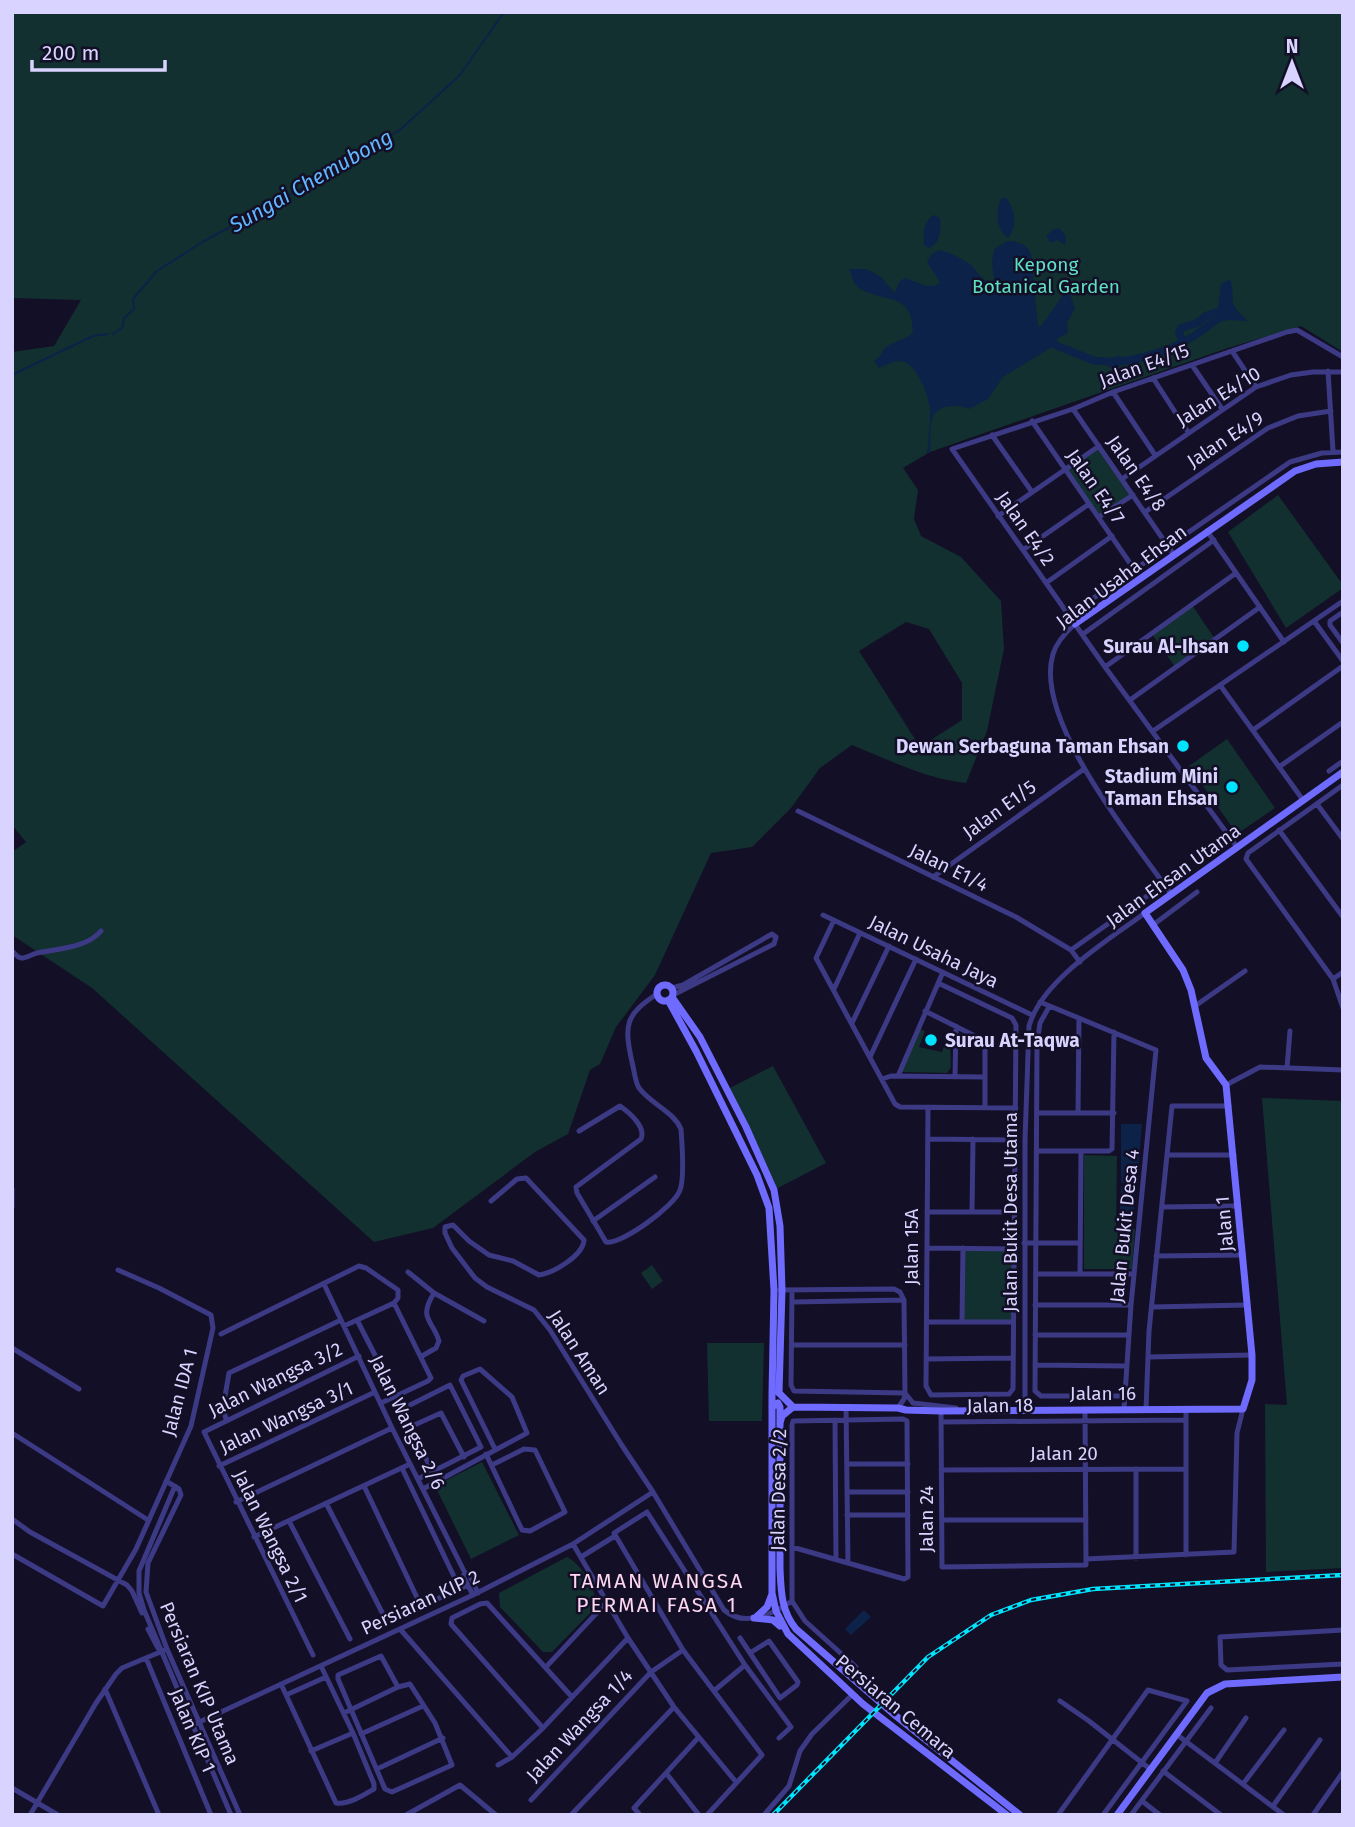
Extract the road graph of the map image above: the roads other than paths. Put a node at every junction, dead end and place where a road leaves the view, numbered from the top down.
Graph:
1 (1232, 351) junction
2 (1343, 357) edge
3 (1192, 365) junction
4 (1328, 371) junction
5 (1343, 372) edge
6 (1153, 379) junction
7 (1256, 387) junction
8 (1113, 393) junction
9 (1073, 409) junction
10 (1222, 410) junction
11 (1331, 411) junction
12 (1032, 421) junction
13 (1188, 432) junction
14 (992, 435) junction
15 (1099, 446) junction
16 (952, 449) joint
17 (1334, 451) junction
18 (1343, 452) edge
19 (1155, 455) junction
20 (1290, 462) junction
21 (1343, 462) edge
22 (1065, 469) junction
23 (1294, 471) junction
24 (1122, 478) junction
25 (1032, 492) junction
26 (1133, 495) junction
27 (1089, 504) junction
28 (1145, 512) junction
29 (998, 516) junction
30 (1099, 517) junction
31 (1207, 531) junction
32 (1112, 536) junction
33 (1213, 540) junction
34 (1168, 545) junction
35 (1023, 550) junction
36 (1174, 555) junction
37 (1134, 569) junction
38 (1236, 573) junction
39 (1046, 583) junction
40 (1343, 601) edge
41 (1260, 607) junction
42 (1343, 612) edge
43 (1069, 615) junction
44 (1314, 621) junction
45 (1075, 624) junction
46 (1083, 634) junction
47 (1284, 642) junction
48 (1343, 643) edge
49 (1343, 661) edge
50 (1343, 666) edge
51 (1105, 667) junction
52 (1220, 685) junction
53 (1130, 700) junction
54 (1343, 722) edge
55 (1253, 730) junction
56 (1153, 731) junction
57 (1343, 761) edge
58 (1279, 767) junction
59 (1084, 769) junction
60 (1329, 771) dead end
61 (1343, 772) edge
62 (1343, 785) edge
63 (1303, 800) junction
64 (1317, 804) junction
65 (798, 811) dead end
66 (1273, 822) junction
67 (1279, 830) junction
68 (1343, 839) edge
69 (1237, 847) junction
70 (933, 877) junction
71 (1164, 884) junction
72 (1197, 892) dead end
73 (1171, 894) junction
74 (1145, 913) junction
75 (823, 915) dead end
76 (1343, 917) edge
77 (834, 920) junction
78 (1153, 925) junction
79 (101, 931) dead end
80 (860, 933) junction
81 (889, 947) junction
82 (1071, 950) junction
83 (12, 951) edge
84 (916, 959) junction
85 (1080, 962) junction
86 (1245, 971) dead end
87 (943, 972) junction
88 (1343, 972) edge
89 (1333, 979) junction
90 (938, 982) junction
91 (834, 989) junction
92 (657, 993) junction
93 (671, 995) junction
94 (1040, 1002) junction
95 (1195, 1006) junction
96 (1049, 1007) junction
97 (1343, 1008) edge
98 (925, 1012) junction
99 (1032, 1015) junction
100 (1079, 1018) junction
101 (852, 1023) junction
102 (956, 1026) junction
103 (1290, 1031) dead end
104 (1114, 1032) junction
105 (870, 1057) junction
106 (1287, 1068) junction
107 (1343, 1070) edge
108 (898, 1076) junction
109 (955, 1077) junction
110 (985, 1077) junction
111 (882, 1079) junction
112 (1226, 1085) junction
113 (1229, 1105) junction
114 (928, 1107) junction
115 (985, 1107) junction
116 (1016, 1108) junction
117 (1037, 1112) junction
118 (1078, 1113) junction
119 (1114, 1113) junction
120 (579, 1131) dead end
121 (928, 1139) junction
122 (973, 1139) junction
123 (1016, 1140) junction
124 (1025, 1140) junction
125 (1037, 1151) junction
126 (1081, 1151) junction
127 (1167, 1155) junction
128 (1234, 1155) junction
129 (655, 1177) dead end
130 (12, 1189) edge
131 (491, 1201) dead end
132 (1238, 1206) junction
133 (12, 1207) edge
134 (1161, 1207) junction
135 (927, 1212) junction
136 (972, 1212) junction
137 (1015, 1212) junction
138 (593, 1221) junction
139 (1024, 1243) junction
140 (1036, 1243) junction
141 (1080, 1243) junction
142 (927, 1248) junction
143 (962, 1248) junction
144 (1015, 1249) junction
145 (1243, 1255) junction
146 (1156, 1256) junction
147 (118, 1270) dead end
148 (408, 1272) dead end
149 (1036, 1274) junction
150 (1080, 1274) junction
151 (1134, 1274) junction
152 (324, 1284) junction
153 (778, 1290) junction
154 (792, 1290) junction
155 (434, 1293) junction
156 (904, 1300) junction
157 (792, 1301) junction
158 (394, 1303) junction
159 (1035, 1305) junction
160 (1131, 1305) junction
161 (1247, 1306) junction
162 (1152, 1307) junction
163 (357, 1320) junction
164 (484, 1321) dead end
165 (927, 1322) junction
166 (962, 1322) junction
167 (1013, 1322) junction
168 (343, 1323) junction
169 (221, 1334) dead end
170 (1035, 1335) junction
171 (1129, 1335) junction
172 (792, 1345) junction
173 (905, 1345) junction
174 (12, 1349) edge
175 (1252, 1355) junction
176 (359, 1356) junction
177 (422, 1356) junction
178 (1148, 1357) junction
179 (1013, 1358) junction
180 (926, 1359) junction
181 (1035, 1366) junction
182 (1126, 1366) junction
183 (79, 1389) dead end
184 (375, 1392) junction
185 (775, 1393) junction
186 (905, 1393) junction
187 (396, 1396) junction
188 (1124, 1396) junction
189 (381, 1403) junction
190 (772, 1407) junction
191 (793, 1407) junction
192 (846, 1407) junction
193 (898, 1408) junction
194 (1085, 1409) junction
195 (1124, 1409) junction
196 (1146, 1409) junction
197 (1186, 1409) junction
198 (1243, 1409) junction
199 (963, 1410) junction
200 (1025, 1410) junction
201 (941, 1411) junction
202 (226, 1419) junction
203 (835, 1420) junction
204 (846, 1420) junction
205 (1086, 1420) junction
206 (1186, 1420) junction
207 (941, 1422) junction
208 (780, 1423) junction
209 (410, 1427) junction
210 (392, 1428) junction
211 (205, 1430) joint
212 (12, 1433) edge
213 (495, 1450) junction
214 (486, 1454) junction
215 (464, 1457) junction
216 (410, 1464) junction
217 (846, 1464) junction
218 (908, 1464) junction
219 (492, 1465) junction
220 (219, 1466) junction
221 (402, 1468) junction
222 (1086, 1469) junction
223 (1136, 1469) junction
224 (1186, 1469) junction
225 (941, 1470) junction
226 (432, 1471) junction
227 (418, 1479) junction
228 (166, 1481) junction
229 (363, 1486) junction
230 (423, 1489) junction
231 (653, 1492) junction
232 (847, 1492) junction
233 (908, 1492) junction
234 (236, 1502) junction
235 (326, 1503) junction
236 (908, 1515) junction
237 (847, 1516) junction
238 (12, 1519) edge
239 (148, 1520) junction
240 (942, 1520) junction
241 (1086, 1520) junction
242 (289, 1521) junction
243 (614, 1535) junction
244 (254, 1537) junction
245 (573, 1544) junction
246 (792, 1547) junction
247 (12, 1554) edge
248 (1186, 1555) junction
249 (581, 1558) junction
250 (1136, 1558) junction
251 (836, 1559) junction
252 (1086, 1562) junction
253 (848, 1563) junction
254 (465, 1573) junction
255 (117, 1580) junction
256 (468, 1585) junction
257 (460, 1589) junction
258 (772, 1593) junction
259 (476, 1594) junction
260 (792, 1601) junction
261 (606, 1603) junction
262 (421, 1606) junction
263 (780, 1609) junction
264 (754, 1618) junction
265 (400, 1629) junction
266 (1343, 1630) edge
267 (788, 1634) junction
268 (628, 1638) junction
269 (740, 1638) dead end
270 (350, 1639) dead end
271 (165, 1650) junction
272 (683, 1650) junction
273 (750, 1653) junction
274 (313, 1656) dead end
275 (146, 1658) junction
276 (1343, 1664) edge
277 (745, 1665) junction
278 (321, 1666) junction
279 (545, 1667) junction
280 (651, 1672) junction
281 (326, 1677) junction
282 (852, 1678) junction
283 (1343, 1678) edge
284 (281, 1684) junction
285 (398, 1687) junction
286 (105, 1689) junction
287 (716, 1692) junction
288 (853, 1694) junction
289 (286, 1695) junction
290 (572, 1697) junction
291 (780, 1698) junction
292 (348, 1701) junction
293 (1060, 1701) dead end
294 (773, 1703) junction
295 (340, 1705) junction
296 (423, 1706) junction
297 (674, 1707) junction
298 (1211, 1708) dead end
299 (352, 1709) junction
300 (344, 1713) junction
301 (1246, 1718) dead end
302 (201, 1722) junction
303 (193, 1725) junction
304 (543, 1728) junction
305 (1284, 1730) dead end
306 (353, 1733) junction
307 (361, 1734) junction
308 (1181, 1737) junction
309 (443, 1738) junction
310 (698, 1738) junction
311 (779, 1738) dead end
312 (1113, 1740) junction
313 (1320, 1740) dead end
314 (312, 1751) junction
315 (512, 1757) junction
316 (1142, 1762) junction
317 (1215, 1763) junction
318 (498, 1765) dead end
319 (377, 1769) junction
320 (1150, 1769) junction
321 (1163, 1772) junction
322 (1343, 1772) edge
323 (666, 1773) junction
324 (736, 1782) junction
325 (1243, 1784) junction
326 (12, 1788) edge
327 (530, 1800) dead end
328 (1142, 1801) junction
329 (37, 1803) junction
330 (1273, 1806) junction
331 (415, 1808) junction
332 (30, 1815) edge
333 (58, 1815) edge
334 (159, 1815) edge
335 (211, 1815) edge
336 (232, 1815) edge
337 (240, 1815) edge
338 (406, 1815) edge
339 (422, 1815) edge
340 (496, 1815) edge
341 (571, 1815) edge
342 (640, 1815) edge
343 (699, 1815) edge
344 (706, 1815) edge
345 (764, 1815) edge
346 (1007, 1815) edge
347 (1020, 1815) edge
348 (1058, 1815) edge
349 (1103, 1815) edge
350 (1117, 1815) edge
351 (1131, 1815) edge
352 (1160, 1815) edge
353 (1221, 1815) edge
354 (1284, 1815) edge
355 (1312, 1815) edge

1 - 2 street, Jalan E4/15
1 - 3 street, Jalan E4/15
1 - 7 street
3 - 6 street, Jalan E4/15
3 - 10 street
4 - 5 street, Jalan E4/10
4 - 7 street, Jalan E4/10
4 - 11 street
6 - 8 street, Jalan E4/15
6 - 13 street
7 - 10 street, Jalan E4/10
8 - 9 street, Jalan E4/15
8 - 19 street
9 - 12 street, Jalan E4/15
9 - 15 street, Jalan E4/8
10 - 13 street, Jalan E4/10
11 - 17 street
11 - 28 street, Jalan E4/9
12 - 14 street, Jalan E4/15
12 - 22 street, Jalan E4/7
13 - 19 street, Jalan E4/10
14 - 16 street, Jalan E4/15
14 - 25 street
15 - 22 street
15 - 24 street, Jalan E4/8
16 - 29 street, Jalan E4/2
17 - 18 street
17 - 20 street
19 - 24 street, Jalan E4/10
20 - 23 street
20 - 34 street
21 - 23 street, Jalan Usaha Ehsan
22 - 25 street
22 - 27 street, Jalan E4/7
23 - 31 street, Jalan Usaha Ehsan
24 - 26 street, Jalan E4/8
25 - 29 street
26 - 28 street, Jalan E4/8
26 - 30 street
27 - 30 street, Jalan E4/7
27 - 35 street
28 - 34 street, Jalan E4/8
29 - 35 street, Jalan E4/2
30 - 32 street, Jalan E4/7
31 - 33 street
31 - 36 street, Jalan Usaha Ehsan
32 - 37 street, Jalan E4/7
32 - 39 street
33 - 38 street
33 - 46 street
34 - 36 street, Jalan E4/8
34 - 37 street
35 - 39 street, Jalan E4/2
36 - 45 street, Jalan Usaha Ehsan
37 - 43 street
38 - 41 street
38 - 51 street
39 - 43 street, Jalan E4/2
40 - 44 street
41 - 47 street
41 - 53 street
42 - 48 street
43 - 45 street, Jalan E4/2
44 - 47 street
44 - 49 street
45 - 46 street, Jalan E4/2
45 - 59 street, Jalan Usaha Ehsan
46 - 51 street, Jalan E4/2
47 - 52 street
50 - 55 street
51 - 53 street, Jalan E4/2
52 - 55 street
52 - 56 street
53 - 56 street, Jalan E4/2
54 - 58 street
55 - 58 street
56 - 69 street, Jalan E4/2
57 - 60 street
58 - 63 street
59 - 70 street, Jalan E1/5
59 - 71 street, Jalan Usaha Ehsan
61 - 63 street, Jalan Ehsan Utama
62 - 64 street
63 - 66 street, Jalan Ehsan Utama
64 - 67 street
64 - 68 street
65 - 70 street, Jalan E1/4
66 - 67 street
66 - 69 street, Jalan Ehsan Utama
67 - 76 street
67 - 89 street
69 - 73 street, Jalan Ehsan Utama
70 - 82 street, Jalan E1/4
71 - 73 street, Jalan Usaha Ehsan
71 - 82 street
72 - 78 street
73 - 74 street, Jalan Ehsan Utama
74 - 78 street, Jalan 1
74 - 85 street, Jalan Ehsan Utama
75 - 77 street, Jalan Usaha Jaya
77 - 80 street, Jalan Usaha Jaya
77 - 91 street
78 - 95 street, Jalan 1
79 - 83 street
80 - 81 street, Jalan Usaha Jaya
80 - 91 street
81 - 84 street, Jalan Usaha Jaya
81 - 101 street
82 - 85 street, Jalan E1/4
84 - 87 street, Jalan Usaha Jaya
84 - 105 street
85 - 94 street, Jalan Ehsan Utama
86 - 95 street
87 - 90 street
87 - 99 street, Jalan Usaha Jaya
88 - 89 street
89 - 97 street
90 - 98 street
90 - 116 street
91 - 101 street
92 - 93 street
92 - 93 street
92 - 138 street
93 - 93 street
93 - 153 street
94 - 96 street
94 - 99 street, Jalan Ehsan Utama
95 - 112 street, Jalan 1
96 - 100 street
96 - 117 street, Jalan Bukit Desa Utama
98 - 102 street
98 - 108 street
99 - 124 street, Jalan Bukit Desa Utama
100 - 104 street
100 - 118 street
101 - 105 street
102 - 109 street
102 - 110 street
103 - 106 street
104 - 119 street
104 - 151 street, Jalan Bukit Desa 4
105 - 111 street
106 - 107 street
106 - 112 street
108 - 109 street
108 - 111 street
109 - 110 street
110 - 115 street
111 - 114 street
112 - 113 street, Jalan 1
113 - 127 street
113 - 128 street, Jalan 1
114 - 115 street
114 - 121 street, Jalan 15A
115 - 116 street
116 - 123 street
117 - 118 street
117 - 125 street, Jalan Bukit Desa Utama
118 - 119 street
119 - 126 street
120 - 138 street
121 - 122 street
121 - 135 street, Jalan 15A
122 - 123 street
122 - 136 street
123 - 124 street
123 - 137 street
124 - 139 street, Jalan Bukit Desa Utama
125 - 126 street
125 - 140 street, Jalan Bukit Desa Utama
126 - 141 street
127 - 128 street
127 - 134 street
128 - 132 street, Jalan 1
129 - 138 street
130 - 133 street
131 - 231 street, Jalan Aman
132 - 134 street
132 - 145 street, Jalan 1
134 - 146 street
135 - 136 street
135 - 142 street, Jalan 15A
136 - 137 street
137 - 144 street
139 - 140 street
139 - 200 street, Jalan Bukit Desa Utama
140 - 141 street
140 - 149 street, Jalan Bukit Desa Utama
141 - 150 street
142 - 143 street
142 - 165 street, Jalan 15A
143 - 144 street
143 - 166 street
144 - 167 street
145 - 146 street
145 - 161 street, Jalan 1
146 - 162 street
147 - 228 street, Jalan IDA 1
148 - 155 street
149 - 150 street
149 - 159 street, Jalan Bukit Desa Utama
150 - 151 street
151 - 160 street, Jalan Bukit Desa 4
152 - 158 street
152 - 168 street, Jalan Wangsa 2/6
152 - 169 street
153 - 154 street
153 - 185 street
154 - 156 street
154 - 157 street
155 - 164 street
155 - 177 street
156 - 157 street
156 - 173 street
157 - 172 street
158 - 163 street
158 - 177 street
159 - 160 street
159 - 170 street, Jalan Bukit Desa Utama
160 - 171 street, Jalan Bukit Desa 4
161 - 162 street
161 - 175 street, Jalan 1
162 - 178 street
163 - 168 street
163 - 187 street
165 - 166 street
165 - 180 street, Jalan 15A
166 - 167 street
167 - 179 street
168 - 176 street, Jalan Wangsa 2/6
168 - 202 street
170 - 171 street
170 - 181 street, Jalan Bukit Desa Utama
171 - 182 street, Jalan Bukit Desa 4
172 - 173 street
172 - 186 street
173 - 186 street
174 - 183 street
175 - 178 street
175 - 198 street, Jalan 1
176 - 184 street, Jalan Wangsa 2/6
176 - 202 street, Jalan Wangsa 3/2
177 - 187 street
178 - 196 street
179 - 180 street
179 - 180 street, Jalan 15A
181 - 182 street
181 - 188 street, Jalan Bukit Desa Utama
182 - 188 street, Jalan Bukit Desa 4
184 - 189 street, Jalan Wangsa 2/6
184 - 220 street, Jalan Wangsa 3/1
185 - 190 street
185 - 191 street
186 - 193 street
186 - 199 street, Jalan 16
187 - 189 street
188 - 195 street, Jalan Bukit Desa 4
189 - 210 street, Jalan Wangsa 2/6
190 - 208 street
190 - 258 street
191 - 192 street, Jalan 16
191 - 208 street
192 - 193 street, Jalan 16
192 - 204 street
193 - 201 street, Jalan 16
194 - 195 street, Jalan 16
194 - 200 street, Jalan 16
194 - 205 street
195 - 196 street, Jalan 16
196 - 197 street, Jalan 16
197 - 198 street, Jalan 16
197 - 206 street
198 - 248 street, Jalan 1
199 - 200 street, Jalan 16
199 - 201 street, Jalan 16
201 - 207 street, Jalan 24
202 - 211 street, Jalan Wangsa 3/2
203 - 204 street, Jalan Desa 2/2
203 - 246 street, Jalan Desa 2/2
203 - 251 street
204 - 217 street
204 - 218 street, Jalan Desa 2/2
205 - 206 street, Jalan 18
205 - 207 street, Jalan 18
205 - 222 street
206 - 224 street
207 - 225 street, Jalan 24
208 - 263 street
209 - 215 street
209 - 215 street
209 - 226 street
210 - 216 street, Jalan Wangsa 2/6
210 - 234 street
211 - 220 street, Jalan Wangsa 2/1
212 - 239 street
213 - 213 street
213 - 214 street
214 - 219 street
214 - 230 street
215 - 226 street
216 - 221 street
216 - 227 street, Jalan Wangsa 2/6
217 - 218 street
217 - 232 street
218 - 233 street
219 - 219 street
220 - 234 street, Jalan Wangsa 2/1
221 - 229 street
221 - 257 street
222 - 223 street, Jalan 20
222 - 225 street, Jalan 20
222 - 241 street
223 - 224 street, Jalan 20
223 - 250 street
224 - 248 street
225 - 240 street, Jalan 24
226 - 227 street
227 - 230 street, Jalan Wangsa 2/6
228 - 239 street, Jalan IDA 1
228 - 271 street, Persiaran KIP Utama
229 - 235 street
229 - 262 street
230 - 254 street, Jalan Wangsa 2/6
231 - 245 street, Persiaran KIP 2
231 - 264 street, Jalan Aman
232 - 233 street
232 - 237 street
233 - 236 street
234 - 244 street, Jalan Wangsa 2/1
235 - 242 street
235 - 262 street
236 - 237 street
236 - 253 street
237 - 253 street
238 - 255 street
239 - 255 street, Jalan IDA 1
240 - 241 street
240 - 252 street, Jalan 24
241 - 252 street
242 - 244 street
242 - 270 street
243 - 249 street
243 - 272 street
243 - 277 street
244 - 274 street, Jalan Wangsa 2/1
245 - 249 street
245 - 259 street, Persiaran KIP 2
246 - 251 street
246 - 260 street, Jalan Desa 2/2
247 - 255 street, Jalan IDA 1
248 - 250 street
249 - 261 street
250 - 252 street
251 - 253 street
254 - 256 street, Jalan Wangsa 2/6
254 - 259 street, Jalan Wangsa 2/6
255 - 271 street
256 - 257 street
256 - 259 street, Jalan Wangsa 2/6
257 - 262 street
258 - 263 street
258 - 264 street
259 - 265 street, Persiaran KIP 2
260 - 263 street
260 - 282 street
261 - 268 street
261 - 279 street
263 - 264 street
263 - 267 street, Persiaran Cemara
263 - 282 street, Persiaran Cemara
264 - 267 street
265 - 278 street, Persiaran KIP 2
265 - 315 street
266 - 276 street
267 - 288 street, Persiaran Cemara
268 - 280 street
268 - 290 street
269 - 273 street
271 - 275 street
271 - 302 street, Persiaran KIP Utama
271 - 303 street, Persiaran KIP Utama
272 - 280 street, Jalan Wangsa 1/4
272 - 287 street
273 - 291 street
273 - 291 street
275 - 286 street
275 - 335 street, Jalan KIP 1
277 - 287 street
277 - 294 street
278 - 281 street
278 - 284 street, Persiaran KIP 2
279 - 290 street
279 - 304 street
280 - 297 street
280 - 327 street, Jalan Wangsa 1/4
281 - 289 street
281 - 295 street
282 - 347 street, Persiaran Cemara
283 - 308 street
284 - 289 street
284 - 302 street, Persiaran KIP 2
285 - 292 street
285 - 296 street
285 - 299 street
286 - 329 street
286 - 334 street
287 - 324 street
288 - 345 street
288 - 346 street, Persiaran Cemara
289 - 314 street
290 - 304 street
291 - 294 street
292 - 295 street
292 - 299 street
293 - 312 street
294 - 311 street
295 - 300 street
296 - 307 street
296 - 309 street
297 - 310 street
297 - 341 street
298 - 308 street
299 - 300 street
299 - 307 street
300 - 306 street
301 - 317 street
302 - 303 street, Persiaran KIP 2
302 - 337 street, Persiaran KIP Utama
303 - 336 street, Persiaran KIP Utama
304 - 315 street
305 - 325 street
306 - 314 street
306 - 314 street
307 - 319 street
308 - 317 street
308 - 320 street
308 - 321 street
309 - 319 street
309 - 319 street
310 - 323 street
310 - 324 street
312 - 316 street
312 - 316 street
312 - 348 street
313 - 330 street
315 - 318 street
316 - 320 street
316 - 349 street
317 - 325 street
320 - 350 street
321 - 328 street
321 - 353 street
322 - 355 street
323 - 342 street
323 - 343 street
324 - 344 street
325 - 330 street
326 - 329 street
328 - 351 street
328 - 352 street
329 - 332 street
329 - 333 street
330 - 354 street
331 - 338 street
331 - 339 street
331 - 340 street

